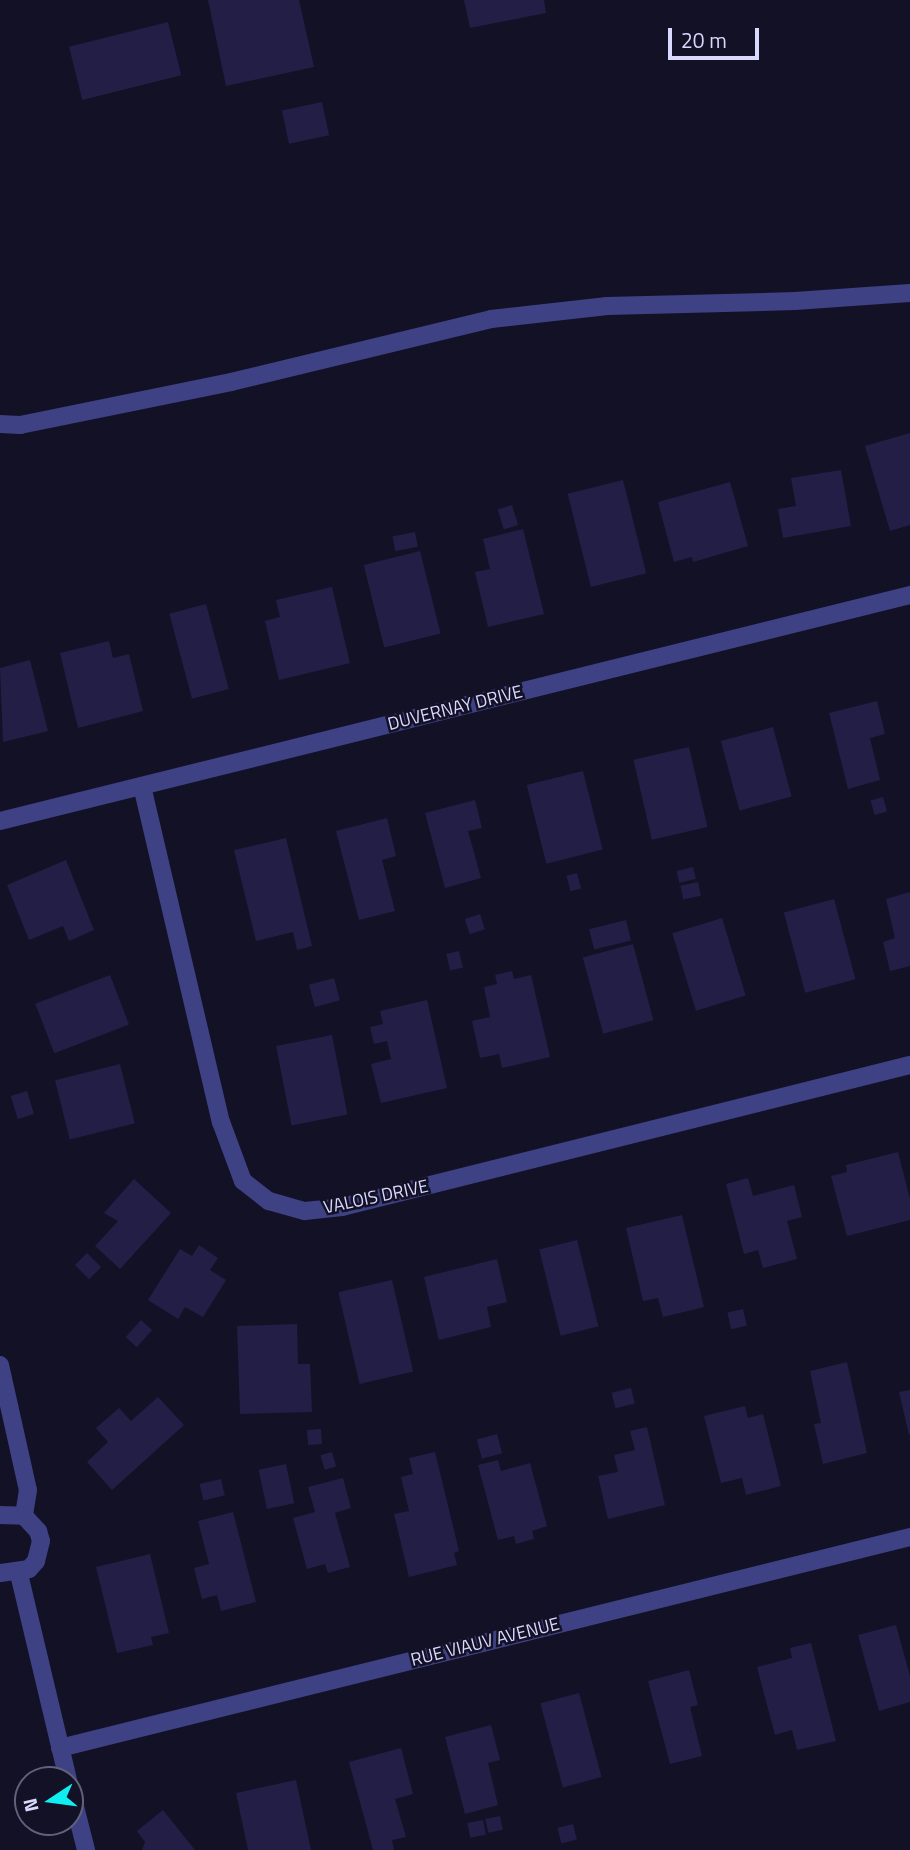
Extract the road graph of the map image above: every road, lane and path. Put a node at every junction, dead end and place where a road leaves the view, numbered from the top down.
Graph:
1 (910, 293) edge
2 (0, 424) edge
3 (910, 595) edge
4 (142, 786) junction
5 (0, 821) edge
6 (910, 1065) edge
7 (0, 1365) edge
8 (0, 1515) edge
9 (23, 1516) junction
10 (910, 1536) edge
11 (0, 1573) edge
12 (19, 1574) junction
13 (60, 1748) junction
14 (64, 1766) edge

1 - 2 street
3 - 4 street, DUVERNAY DRIVE
4 - 5 street, DUVERNAY DRIVE
4 - 6 street, VALOIS DRIVE
7 - 9 street
8 - 9 street
9 - 12 street
10 - 13 street, RUE VIAUV AVENUE
11 - 12 street
12 - 13 street
13 - 14 street

